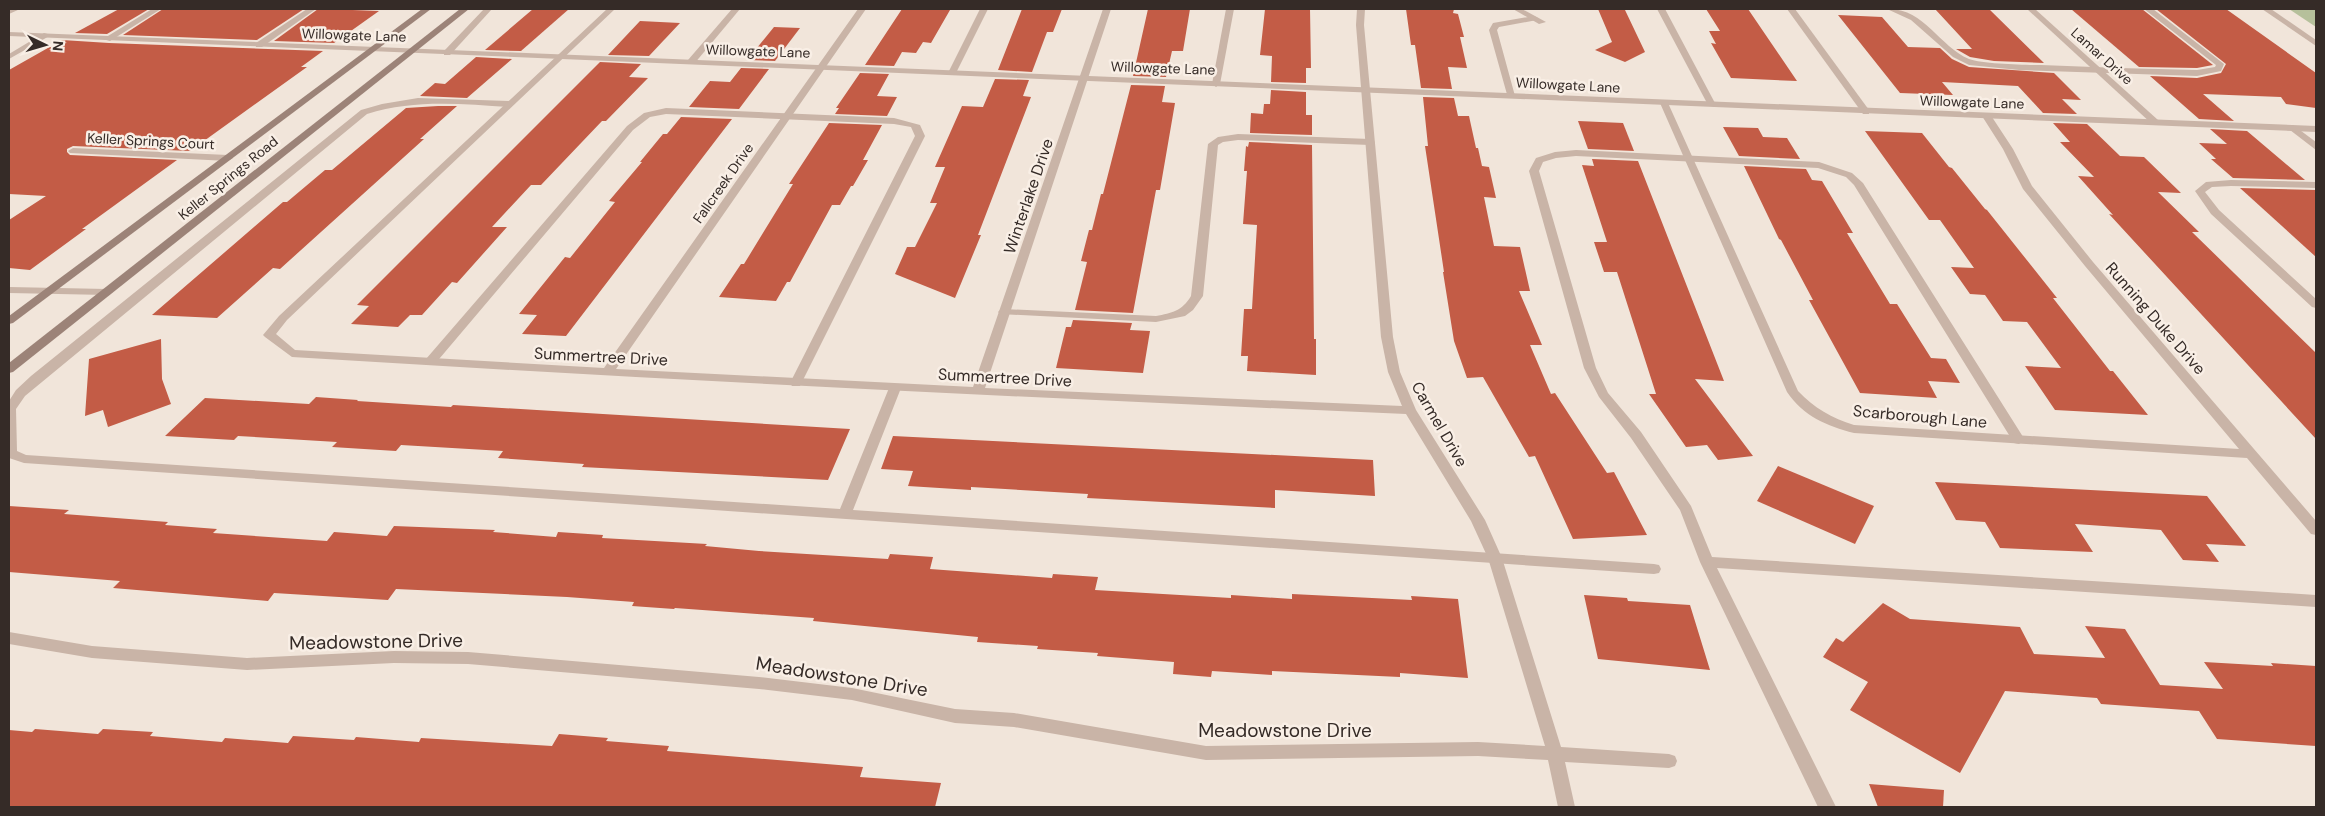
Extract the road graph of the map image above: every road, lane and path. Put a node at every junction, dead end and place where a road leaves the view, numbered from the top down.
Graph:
1 (16, 9) edge
2 (157, 9) edge
3 (312, 9) edge
4 (427, 9) edge
5 (464, 9) edge
6 (488, 9) edge
7 (611, 9) edge
8 (736, 9) edge
9 (862, 9) edge
10 (984, 9) edge
11 (1107, 9) edge
12 (1230, 9) edge
13 (1361, 9) edge
14 (1517, 9) edge
15 (1662, 9) edge
16 (1791, 9) edge
17 (1891, 9) edge
18 (2031, 9) edge
19 (2148, 9) edge
20 (2266, 9) edge
21 (9, 12) edge
22 (9, 34) edge
23 (47, 36) junction
24 (107, 39) junction
25 (2316, 44) edge
26 (259, 46) junction
27 (372, 50) junction
28 (410, 51) junction
29 (447, 53) junction
30 (9, 57) edge
31 (561, 57) junction
32 (691, 62) junction
33 (820, 67) junction
34 (2096, 69) junction
35 (952, 73) junction
36 (1083, 78) junction
37 (1216, 84) junction
38 (1366, 90) junction
39 (1511, 96) junction
40 (1664, 103) junction
41 (510, 104) junction
42 (1712, 105) junction
43 (1866, 112) junction
44 (786, 116) junction
45 (1987, 116) junction
46 (2155, 122) junction
47 (2293, 128) junction
48 (2316, 129) edge
49 (1370, 142) junction
50 (2316, 147) edge
51 (73, 151) dead end
52 (228, 158) junction
53 (1689, 159) junction
54 (2316, 186) edge
55 (9, 290) edge
56 (47, 292) junction
57 (106, 292) junction
58 (2316, 305) edge
59 (1004, 312) junction
60 (9, 321) edge
61 (430, 362) junction
62 (9, 368) edge
63 (607, 373) junction
64 (796, 383) junction
65 (895, 388) junction
66 (977, 392) junction
67 (1410, 410) junction
68 (2019, 440) junction
69 (2252, 454) junction
70 (845, 514) junction
71 (2316, 530) edge
72 (1495, 558) junction
73 (1707, 562) junction
74 (1654, 569) dead end
75 (2316, 601) edge
76 (9, 638) edge
77 (1555, 752) junction
78 (1669, 761) dead end
79 (1566, 807) edge
80 (1827, 807) edge

1 - 21 street
2 - 24 street
3 - 26 street
4 - 27 main road, Keller Springs Road
5 - 28 main road, Keller Springs Road
6 - 29 street
7 - 31 street, Summertree Drive
8 - 32 street
9 - 33 street, Fallcreek Drive
10 - 35 street
11 - 36 street, Winterlake Drive
12 - 37 street
13 - 38 street, Carmel Drive
14 - 39 street
15 - 42 street
16 - 43 street
17 - 34 street
18 - 34 street, Lamar Drive
19 - 34 street
20 - 25 street
22 - 23 street, Willowgate Lane
23 - 24 street, Willowgate Lane
23 - 30 street
24 - 26 street, Willowgate Lane
26 - 27 street, Willowgate Lane
27 - 28 street, Willowgate Lane
27 - 52 main road, Keller Springs Road
28 - 29 street, Willowgate Lane
28 - 57 main road, Keller Springs Road
29 - 31 street, Willowgate Lane
31 - 32 street, Willowgate Lane
31 - 41 street, Summertree Drive
32 - 33 street, Willowgate Lane
33 - 35 street, Willowgate Lane
33 - 44 street, Fallcreek Drive
34 - 46 street, Lamar Drive
35 - 36 street, Willowgate Lane
36 - 37 street, Willowgate Lane
36 - 59 street, Winterlake Drive
37 - 38 street, Willowgate Lane
38 - 39 street, Willowgate Lane
38 - 49 street, Carmel Drive
39 - 40 street, Willowgate Lane
40 - 42 street, Willowgate Lane
40 - 53 street, Scarborough Lane
41 - 61 street, Summertree Drive
41 - 70 street
42 - 43 street, Willowgate Lane
43 - 45 street, Willowgate Lane
44 - 61 street
44 - 63 street, Fallcreek Drive
44 - 64 street
45 - 46 street, Willowgate Lane
45 - 69 street, Running Duke Drive
46 - 47 street, Willowgate Lane
47 - 48 street, Willowgate Lane
47 - 50 street
49 - 59 street
49 - 67 street, Carmel Drive
51 - 52 street, Keller Springs Court
52 - 56 main road, Keller Springs Road
53 - 68 street
53 - 68 street, Scarborough Lane
53 - 73 street
54 - 58 street
55 - 56 street
56 - 57 street
56 - 60 main road, Keller Springs Road
57 - 62 main road, Keller Springs Road
59 - 66 street, Winterlake Drive
61 - 63 street, Summertree Drive
63 - 64 street, Summertree Drive
64 - 65 street, Summertree Drive
65 - 66 street, Summertree Drive
65 - 70 street
66 - 67 street, Summertree Drive
67 - 72 street, Carmel Drive
68 - 69 street, Scarborough Lane
69 - 71 street, Running Duke Drive
70 - 72 street
72 - 74 street
72 - 77 street, Carmel Drive
73 - 75 street
73 - 80 street
76 - 77 street, Meadowstone Drive
77 - 78 street, Meadowstone Drive
77 - 79 street, Carmel Drive

